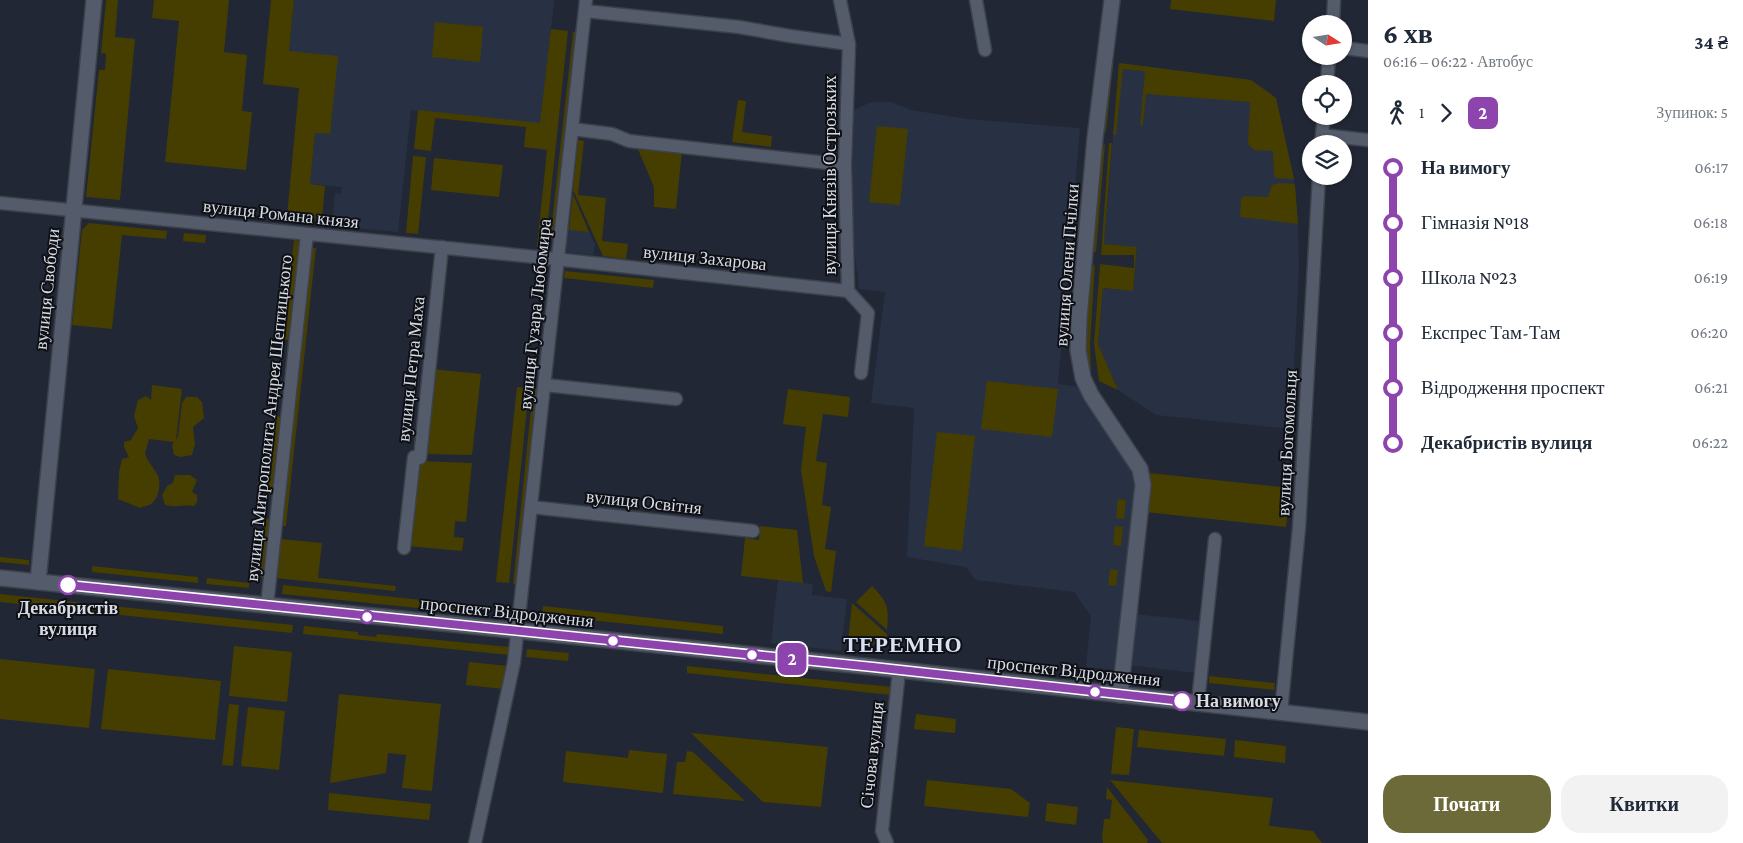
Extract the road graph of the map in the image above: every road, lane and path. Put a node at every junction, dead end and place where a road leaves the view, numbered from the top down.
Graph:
1 (94, 0) edge
2 (840, 0) edge
3 (976, 0) edge
4 (1112, 0) edge
5 (1334, 0) edge
6 (586, 6) edge
7 (1333, 15) edge
8 (849, 44) junction
9 (1352, 49) edge
10 (985, 50) dead end
11 (1368, 51) edge
12 (572, 129) junction
13 (1352, 140) edge
14 (1368, 140) edge
15 (845, 164) junction
16 (1318, 185) edge
17 (0, 203) edge
18 (74, 210) junction
19 (307, 234) junction
20 (442, 248) junction
21 (558, 259) junction
22 (848, 291) junction
23 (861, 373) dead end
24 (544, 385) junction
25 (676, 399) dead end
26 (531, 507) junction
27 (753, 532) dead end
28 (1216, 539) dead end
29 (404, 548) dead end
30 (0, 578) edge
31 (38, 582) junction
32 (267, 606) junction
33 (518, 632) junction
34 (899, 671) junction
35 (1120, 695) junction
36 (1198, 702) junction
37 (1281, 712) junction
38 (1368, 722) edge
39 (475, 843) edge
40 (887, 843) edge

1 - 18 main road, вулиця Свободи
2 - 8 street, вулиця Князів Острозьких
3 - 10 street
4 - 35 main road, вулиця Олени Пчілки
5 - 7 street
6 - 8 street
6 - 12 street, вулиця Гузара Любомира
8 - 15 street, вулиця Князів Острозьких
9 - 11 street
12 - 15 street
12 - 21 street, вулиця Гузара Любомира
13 - 14 street
15 - 22 street, вулиця Князів Острозьких
16 - 37 street, вулиця Богомольця
17 - 18 street, вулиця Романа князя
18 - 19 street, вулиця Романа князя
18 - 31 main road, вулиця Свободи
19 - 20 street, вулиця Романа князя
19 - 32 street, вулиця Митрополита Андрея Шептицького
20 - 21 street, вулиця Романа князя
20 - 29 street, вулиця Петра Маха
21 - 22 street, вулиця Захарова
21 - 24 street, вулиця Гузара Любомира
22 - 23 street, вулиця Князів Острозьких
24 - 25 street
24 - 26 street, вулиця Гузара Любомира
26 - 27 street, вулиця Освітня
26 - 33 street, вулиця Гузара Любомира
28 - 36 street
30 - 31 main road, проспект Відродження
31 - 32 main road, проспект Відродження
32 - 33 main road, проспект Відродження
33 - 34 main road, проспект Відродження
33 - 39 street, вулиця Гузара Любомира
34 - 35 main road, проспект Відродження
34 - 40 street, Січова вулиця
35 - 36 main road, проспект Відродження
36 - 37 main road, проспект Відродження
37 - 38 main road, проспект Відродження

